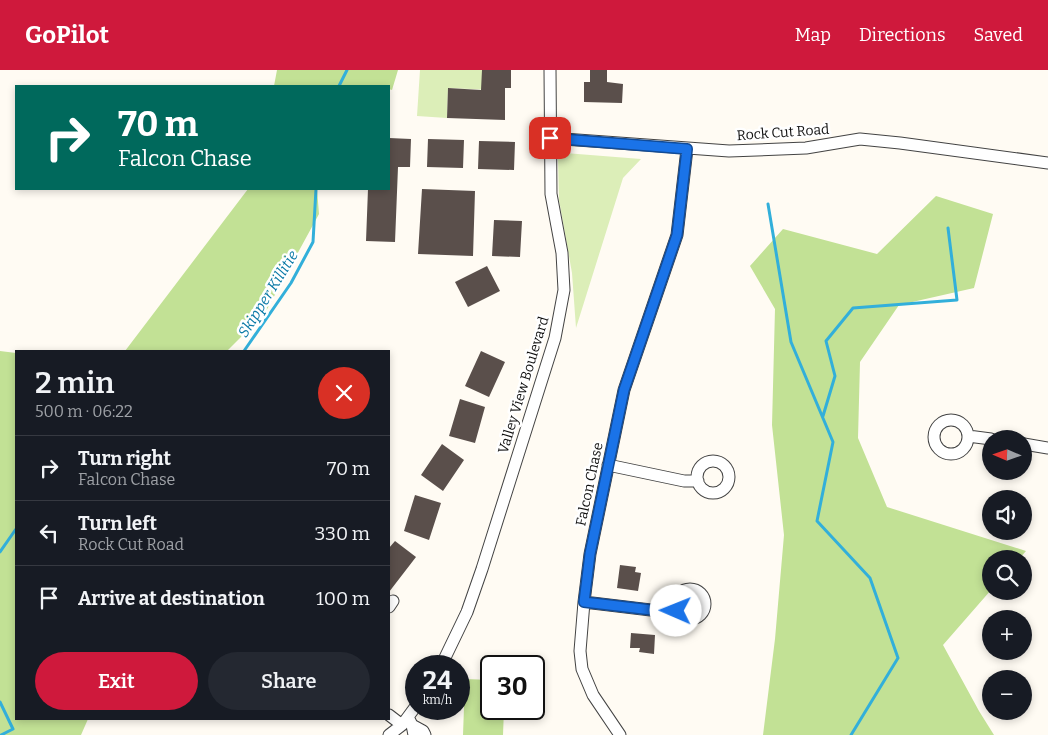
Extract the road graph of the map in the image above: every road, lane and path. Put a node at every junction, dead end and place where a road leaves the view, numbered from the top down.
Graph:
1 (550, 70) edge
2 (550, 138) junction
3 (687, 149) junction
4 (1048, 163) edge
5 (968, 436) dead end
6 (982, 438) edge
7 (1032, 445) edge
8 (1048, 448) edge
9 (608, 465) junction
10 (698, 481) dead end
11 (584, 602) junction
12 (676, 611) dead end
13 (446, 655) edge
14 (390, 716) edge
15 (409, 726) edge
16 (389, 735) edge
17 (425, 735) edge
18 (620, 735) edge

1 - 2 street, Valley View Boulevard
2 - 3 street, Rock Cut Road
2 - 13 street, Valley View Boulevard
3 - 4 street, Rock Cut Road
3 - 9 street, Falcon Chase
5 - 6 street
7 - 8 street
9 - 10 street
9 - 11 street, Falcon Chase
11 - 12 street
11 - 18 street, Falcon Chase
14 - 15 street
15 - 16 street
15 - 17 street

